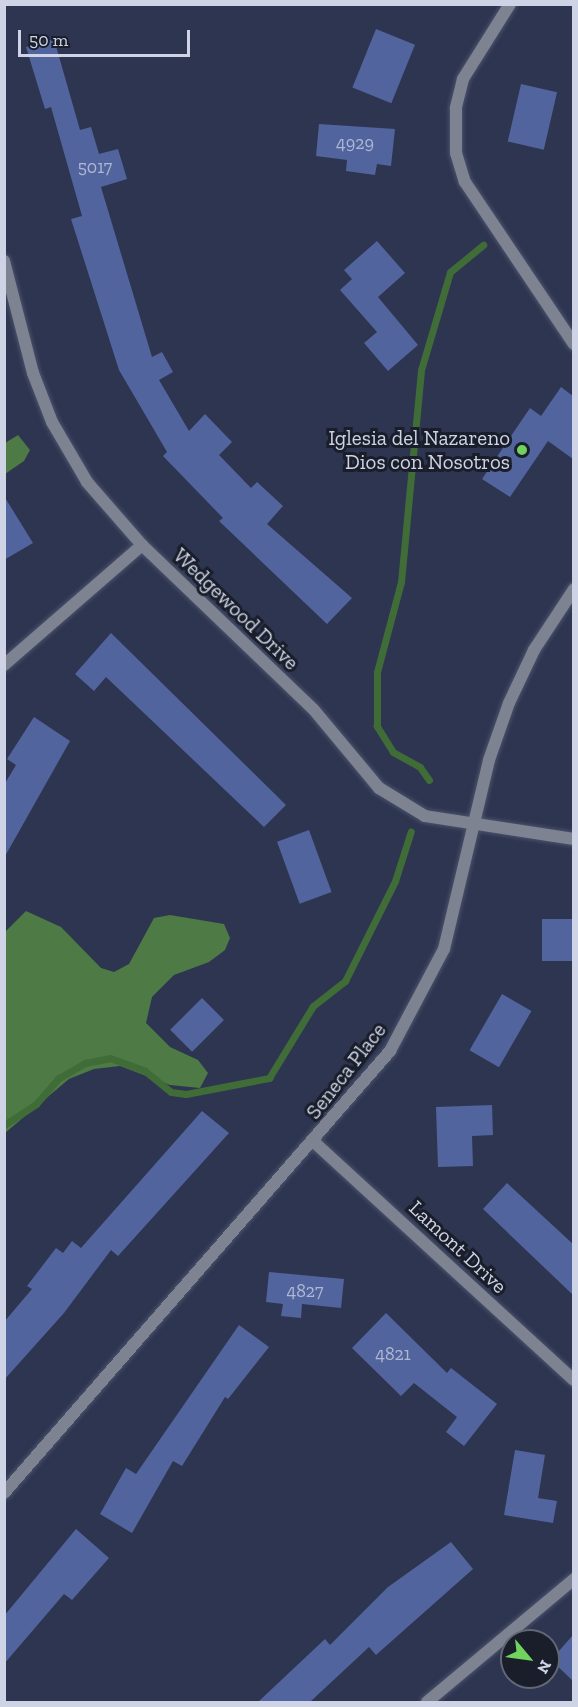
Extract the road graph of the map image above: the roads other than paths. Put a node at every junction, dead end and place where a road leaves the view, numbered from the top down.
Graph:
1 (510, 4) edge
2 (4, 261) edge
3 (573, 344) edge
4 (142, 545) junction
5 (573, 589) edge
6 (4, 665) edge
7 (475, 821) junction
8 (573, 839) edge
9 (315, 1143) junction
10 (573, 1380) edge
11 (4, 1492) edge
12 (573, 1579) edge
13 (427, 1702) edge

1 - 3 street
2 - 4 street, Wedgewood Drive
4 - 6 street
4 - 7 street, Wedgewood Drive
5 - 7 street, Seneca Place
7 - 8 street, Wedgewood Drive
7 - 9 street, Seneca Place
9 - 10 street, Lamont Drive
9 - 11 street, Seneca Place
12 - 13 street

